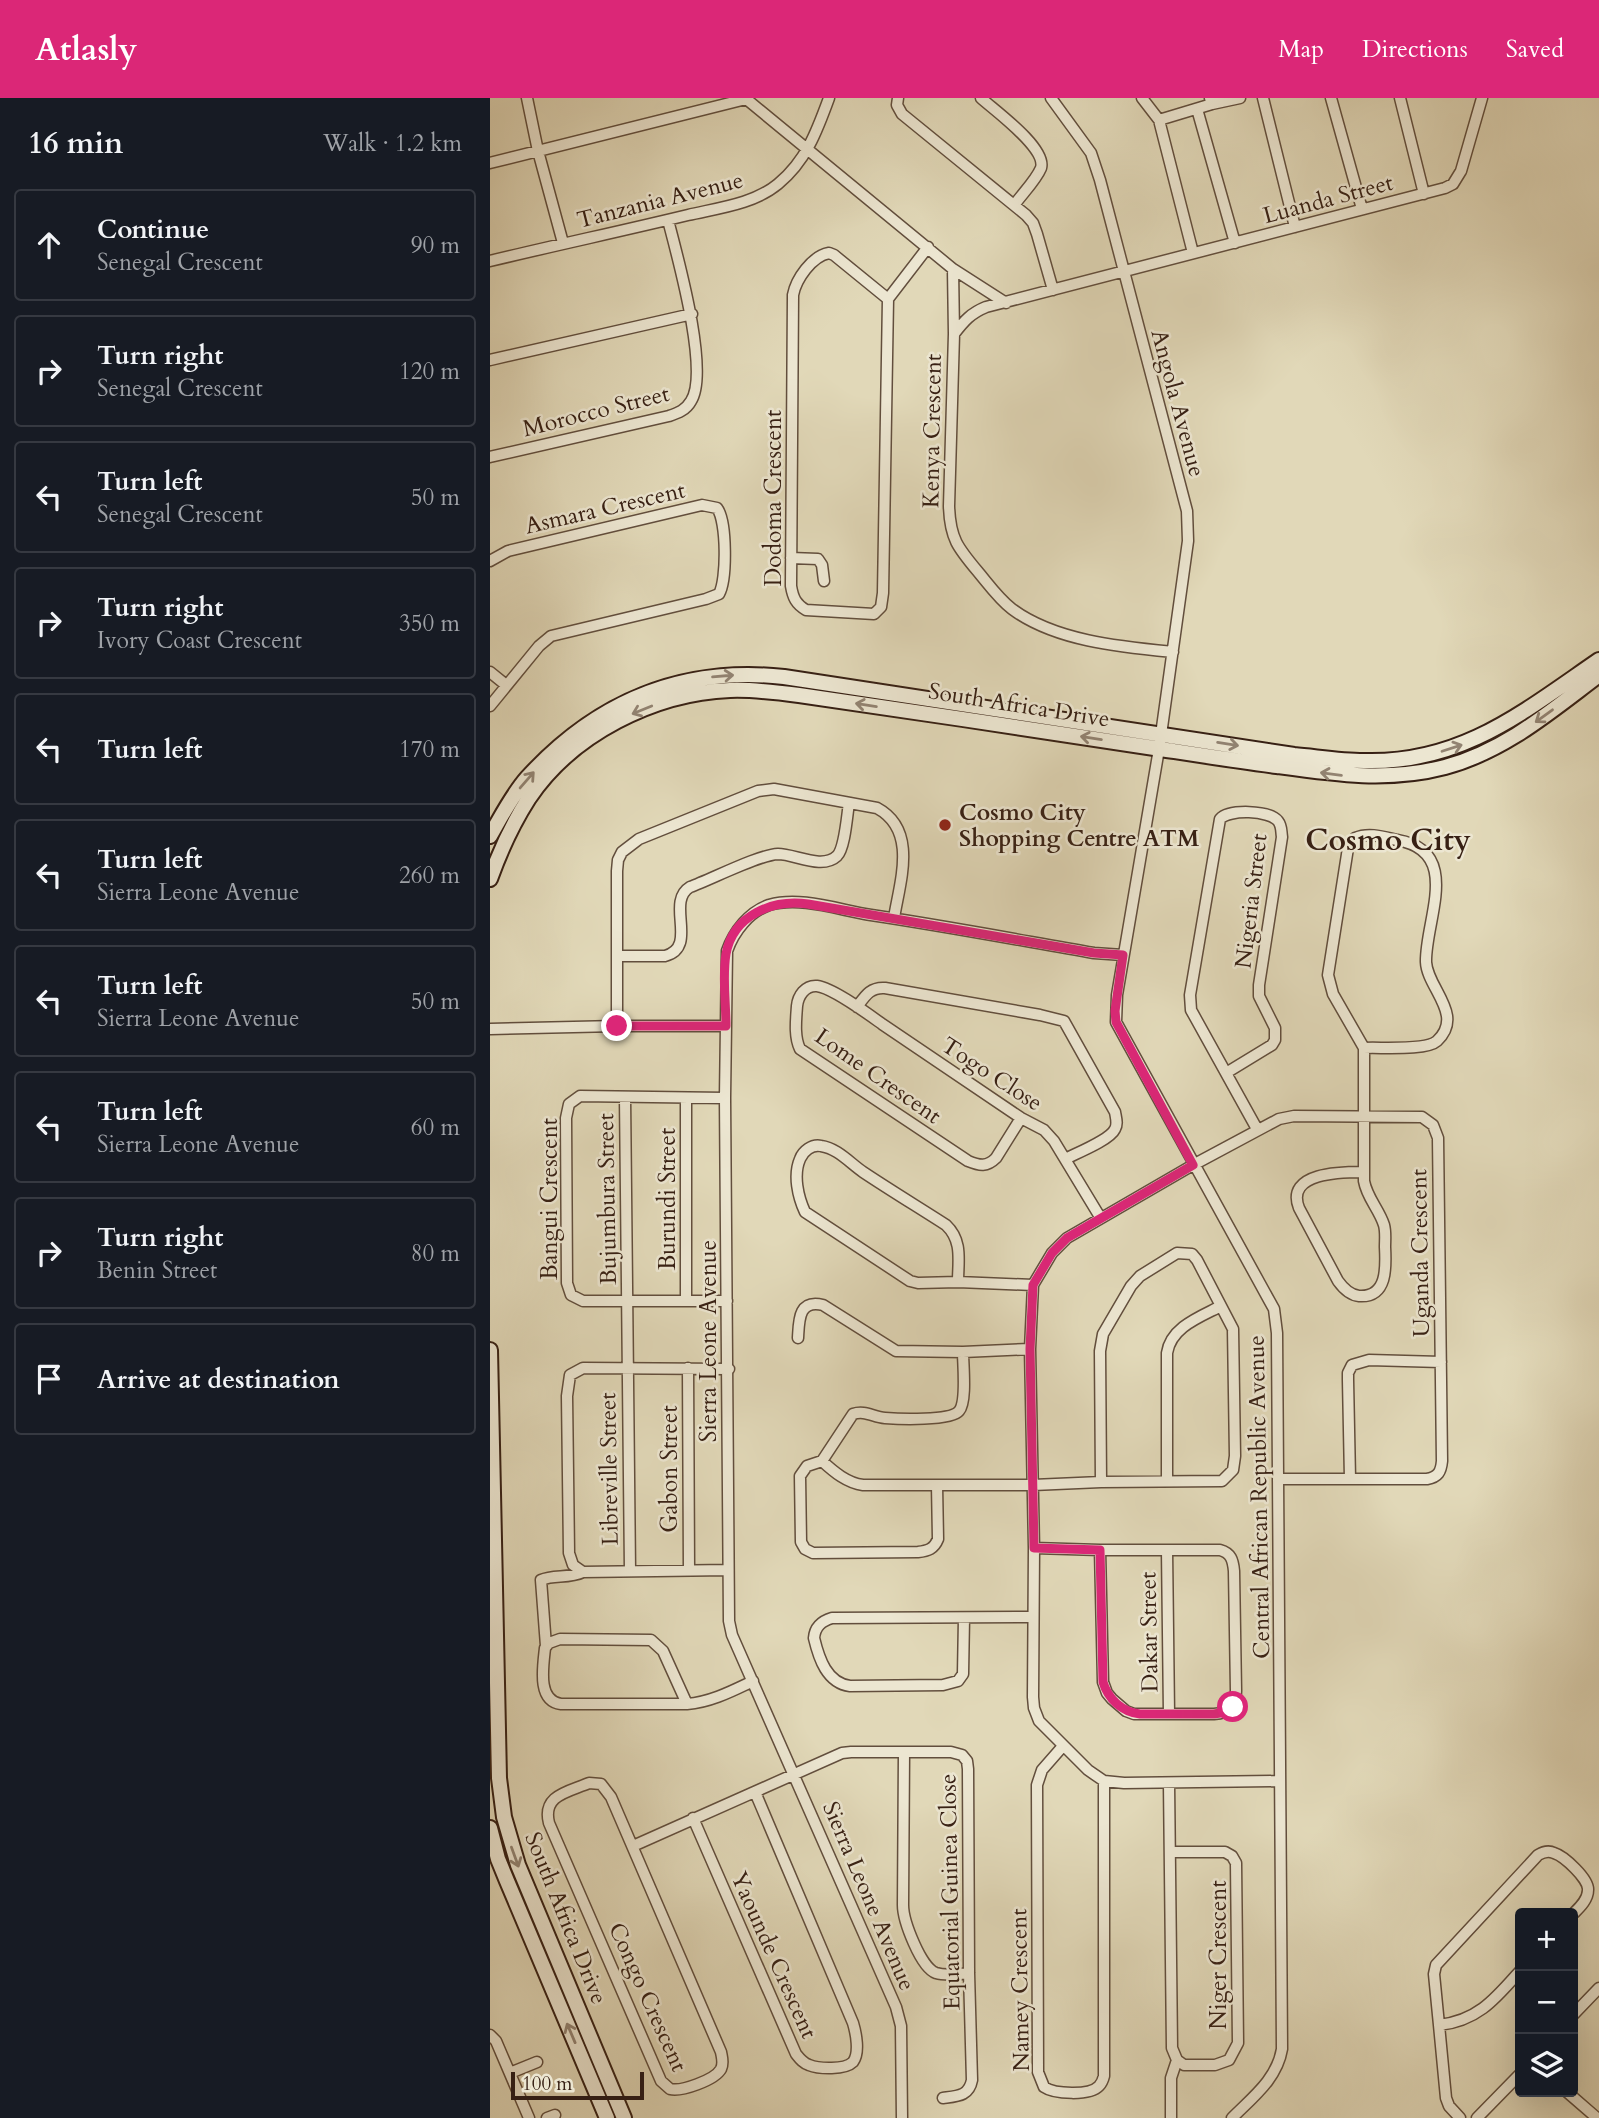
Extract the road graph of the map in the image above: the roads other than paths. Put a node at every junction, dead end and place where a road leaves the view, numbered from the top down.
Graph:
1 (527, 98) edge
2 (829, 98) edge
3 (898, 98) edge
4 (981, 98) edge
5 (1051, 98) edge
6 (1142, 98) edge
7 (1240, 98) edge
8 (1262, 98) edge
9 (1331, 98) edge
10 (1400, 98) edge
11 (1482, 98) edge
12 (749, 100) edge
13 (1211, 101) edge
14 (1197, 110) junction
15 (1159, 120) junction
16 (809, 149) junction
17 (538, 151) junction
18 (490, 163) edge
19 (1424, 194) junction
20 (1015, 204) junction
21 (1362, 209) junction
22 (668, 220) junction
23 (1295, 227) junction
24 (563, 243) junction
25 (1235, 243) junction
26 (928, 247) junction
27 (1193, 253) junction
28 (490, 261) edge
29 (953, 269) junction
30 (1124, 272) junction
31 (1053, 290) junction
32 (888, 299) junction
33 (1006, 303) junction
34 (692, 314) junction
35 (954, 334) junction
36 (490, 360) edge
37 (490, 457) edge
38 (791, 558) junction
39 (490, 561) edge
40 (824, 581) dead end
41 (1173, 652) junction
42 (1599, 660) edge
43 (490, 672) edge
44 (1599, 675) edge
45 (506, 685) junction
46 (490, 706) edge
47 (1159, 741) junction
48 (849, 803) junction
49 (490, 836) edge
50 (490, 879) edge
51 (894, 918) junction
52 (1123, 955) junction
53 (617, 956) junction
54 (857, 1007) junction
55 (617, 1026) junction
56 (726, 1026) junction
57 (490, 1028) edge
58 (1364, 1048) junction
59 (1226, 1073) junction
60 (625, 1097) junction
61 (686, 1098) junction
62 (725, 1098) junction
63 (1365, 1115) junction
64 (1021, 1118) junction
65 (1257, 1129) junction
66 (1065, 1159) junction
67 (1193, 1165) junction
68 (1363, 1172) junction
69 (1100, 1217) junction
70 (958, 1282) junction
71 (1033, 1285) junction
72 (628, 1300) junction
73 (686, 1300) junction
74 (727, 1301) junction
75 (1221, 1306) junction
76 (798, 1338) dead end
77 (490, 1349) edge
78 (1030, 1349) junction
79 (963, 1352) junction
80 (1441, 1362) junction
81 (627, 1368) junction
82 (688, 1368) junction
83 (729, 1369) junction
84 (821, 1461) junction
85 (1279, 1479) junction
86 (1350, 1479) junction
87 (1167, 1481) junction
88 (1101, 1482) junction
89 (937, 1485) junction
90 (1033, 1485) junction
91 (1034, 1548) junction
92 (1100, 1550) junction
93 (1167, 1550) junction
94 (689, 1570) junction
95 (728, 1570) junction
96 (630, 1571) junction
97 (583, 1572) junction
98 (1033, 1617) junction
99 (964, 1618) junction
100 (547, 1646) junction
101 (753, 1681) junction
102 (687, 1704) junction
103 (494, 1708) edge
104 (1169, 1714) junction
105 (1063, 1746) junction
106 (904, 1752) junction
107 (795, 1773) junction
108 (1104, 1781) junction
109 (1280, 1781) junction
110 (1169, 1783) junction
111 (755, 1792) junction
112 (693, 1818) junction
113 (490, 1828) edge
114 (633, 1846) junction
115 (1170, 1852) junction
116 (1578, 1908) edge
117 (969, 1973) junction
118 (1515, 1976) edge
119 (1599, 1988) edge
120 (1578, 2010) edge
121 (1439, 2025) junction
122 (490, 2035) edge
123 (1177, 2060) junction
124 (537, 2062) dead end
125 (510, 2073) junction
126 (1515, 2079) edge
127 (1573, 2097) edge
128 (943, 2098) dead end
129 (529, 2118) edge
130 (607, 2118) edge
131 (624, 2118) edge
132 (902, 2118) edge
133 (1171, 2118) edge
134 (1232, 2118) edge
135 (1460, 2118) edge
136 (1477, 2118) edge
137 (1597, 2118) edge

1 - 17 street
2 - 16 street, Tanzania Avenue
3 - 20 street
4 - 20 street
5 - 30 street, Angola Avenue
6 - 15 street
7 - 13 street
8 - 23 street
9 - 21 street
10 - 19 street
11 - 19 street, Luanda Street
12 - 16 street
12 - 17 street
13 - 14 street
14 - 15 street
14 - 25 street
15 - 27 street
16 - 22 street, Tanzania Avenue
16 - 26 street
17 - 18 street
17 - 24 street
19 - 21 street, Luanda Street
20 - 31 street
21 - 23 street, Luanda Street
22 - 24 street, Tanzania Avenue
22 - 34 street, Morocco Street
23 - 25 street, Luanda Street
24 - 28 street, Tanzania Avenue
25 - 27 street, Luanda Street
26 - 29 street
26 - 32 street
27 - 30 street, Luanda Street
29 - 33 street
29 - 35 street
30 - 31 street, Kenya Crescent
30 - 41 street, Angola Avenue
31 - 33 street, Kenya Crescent
32 - 38 street, Dodoma Crescent
32 - 38 street, Dodoma Crescent
33 - 35 street, Kenya Crescent
34 - 36 street
34 - 37 street, Morocco Street
35 - 41 street, Kenya Crescent
38 - 40 street
39 - 45 street, Asmara Crescent
41 - 47 street, Angola Avenue
47 -> 42 street, South Africa Drive
43 - 45 street
44 -> 47 street, South Africa Drive
45 - 46 street
49 -> 47 street, South Africa Drive
47 -> 50 street, South Africa Drive
47 - 52 street, Central African Republic Avenue
48 - 51 street
48 - 53 street
48 - 53 street
51 - 52 street, Sierra Leone Avenue
51 - 56 street, Sierra Leone Avenue
52 - 67 street, Central African Republic Avenue
53 - 55 street
54 - 64 street, Togo Close
54 - 64 street, Lome Crescent
54 - 66 street
55 - 56 street
55 - 57 street
56 - 62 street, Sierra Leone Avenue
58 - 58 street
58 - 63 street
59 - 59 street, Nigeria Street
59 - 65 street, Nigeria Street
60 - 61 street, Bangui Crescent
60 - 72 street, Bujumbura Street
60 - 72 street, Bangui Crescent
61 - 62 street, Bangui Crescent
61 - 73 street, Burundi Street
62 - 74 street, Sierra Leone Avenue
63 - 65 street, Uganda Crescent
63 - 68 street
63 - 80 street, Uganda Crescent
64 - 66 street, Togo Close
65 - 67 street, Uganda Crescent
66 - 69 street, Togo Close
67 - 69 street, Uganda Crescent
67 - 85 street, Central African Republic Avenue
68 - 68 street
69 - 71 street, Uganda Crescent
70 - 70 street
70 - 71 street
71 - 78 street
72 - 73 street, Bangui Crescent
72 - 81 street, Bujumbura Street
73 - 74 street, Bangui Crescent
74 - 83 street, Sierra Leone Avenue
75 - 87 street
75 - 87 street
75 - 88 street
76 - 79 street
77 - 103 street, South Africa Drive
78 - 79 street
78 - 90 street
79 - 84 street
80 - 86 street, Uganda Crescent
80 - 86 street
81 - 82 street
81 - 96 street, Libreville Street
81 - 97 street
82 - 83 street
82 - 94 street, Gabon Street
83 - 95 street, Sierra Leone Avenue
84 - 89 street
84 - 89 street
85 - 86 street, Uganda Crescent
85 - 109 street, Central African Republic Avenue
87 - 88 street
88 - 90 street
89 - 90 street
90 - 91 street
91 - 92 street
91 - 98 street
92 - 93 street
92 - 104 street
93 - 104 street, Dakar Street
93 - 104 street
94 - 95 street
94 - 96 street
95 - 101 street, Sierra Leone Avenue
96 - 97 street
97 - 100 street
98 - 99 street
98 - 105 street
99 - 99 street
100 - 102 street
100 - 102 street
101 - 102 street
101 - 107 street, Sierra Leone Avenue
103 -> 131 street, South Africa Drive
105 - 108 street
105 - 108 street, Namey Crescent
106 - 107 street, Equatorial Guinea Close
106 - 117 street
106 - 117 street, Equatorial Guinea Close
107 - 111 street, Equatorial Guinea Close
107 - 132 street, Sierra Leone Avenue
108 - 110 street
109 - 110 street
109 - 134 street, Central African Republic Avenue
110 - 115 street, Niger Crescent
111 - 112 street, Equatorial Guinea Close
111 - 112 street, Yaounde Crescent
112 - 114 street, Equatorial Guinea Close
130 -> 113 street, South Africa Drive
114 - 114 street, Congo Crescent
115 - 123 street, Niger Crescent
115 - 123 street, Niger Crescent
116 - 121 street
117 - 128 street, Equatorial Guinea Close
118 - 121 street
119 - 120 street
121 - 135 street
122 - 125 street
123 - 133 street
124 - 125 street
125 - 129 street
126 - 136 street
127 - 137 street

